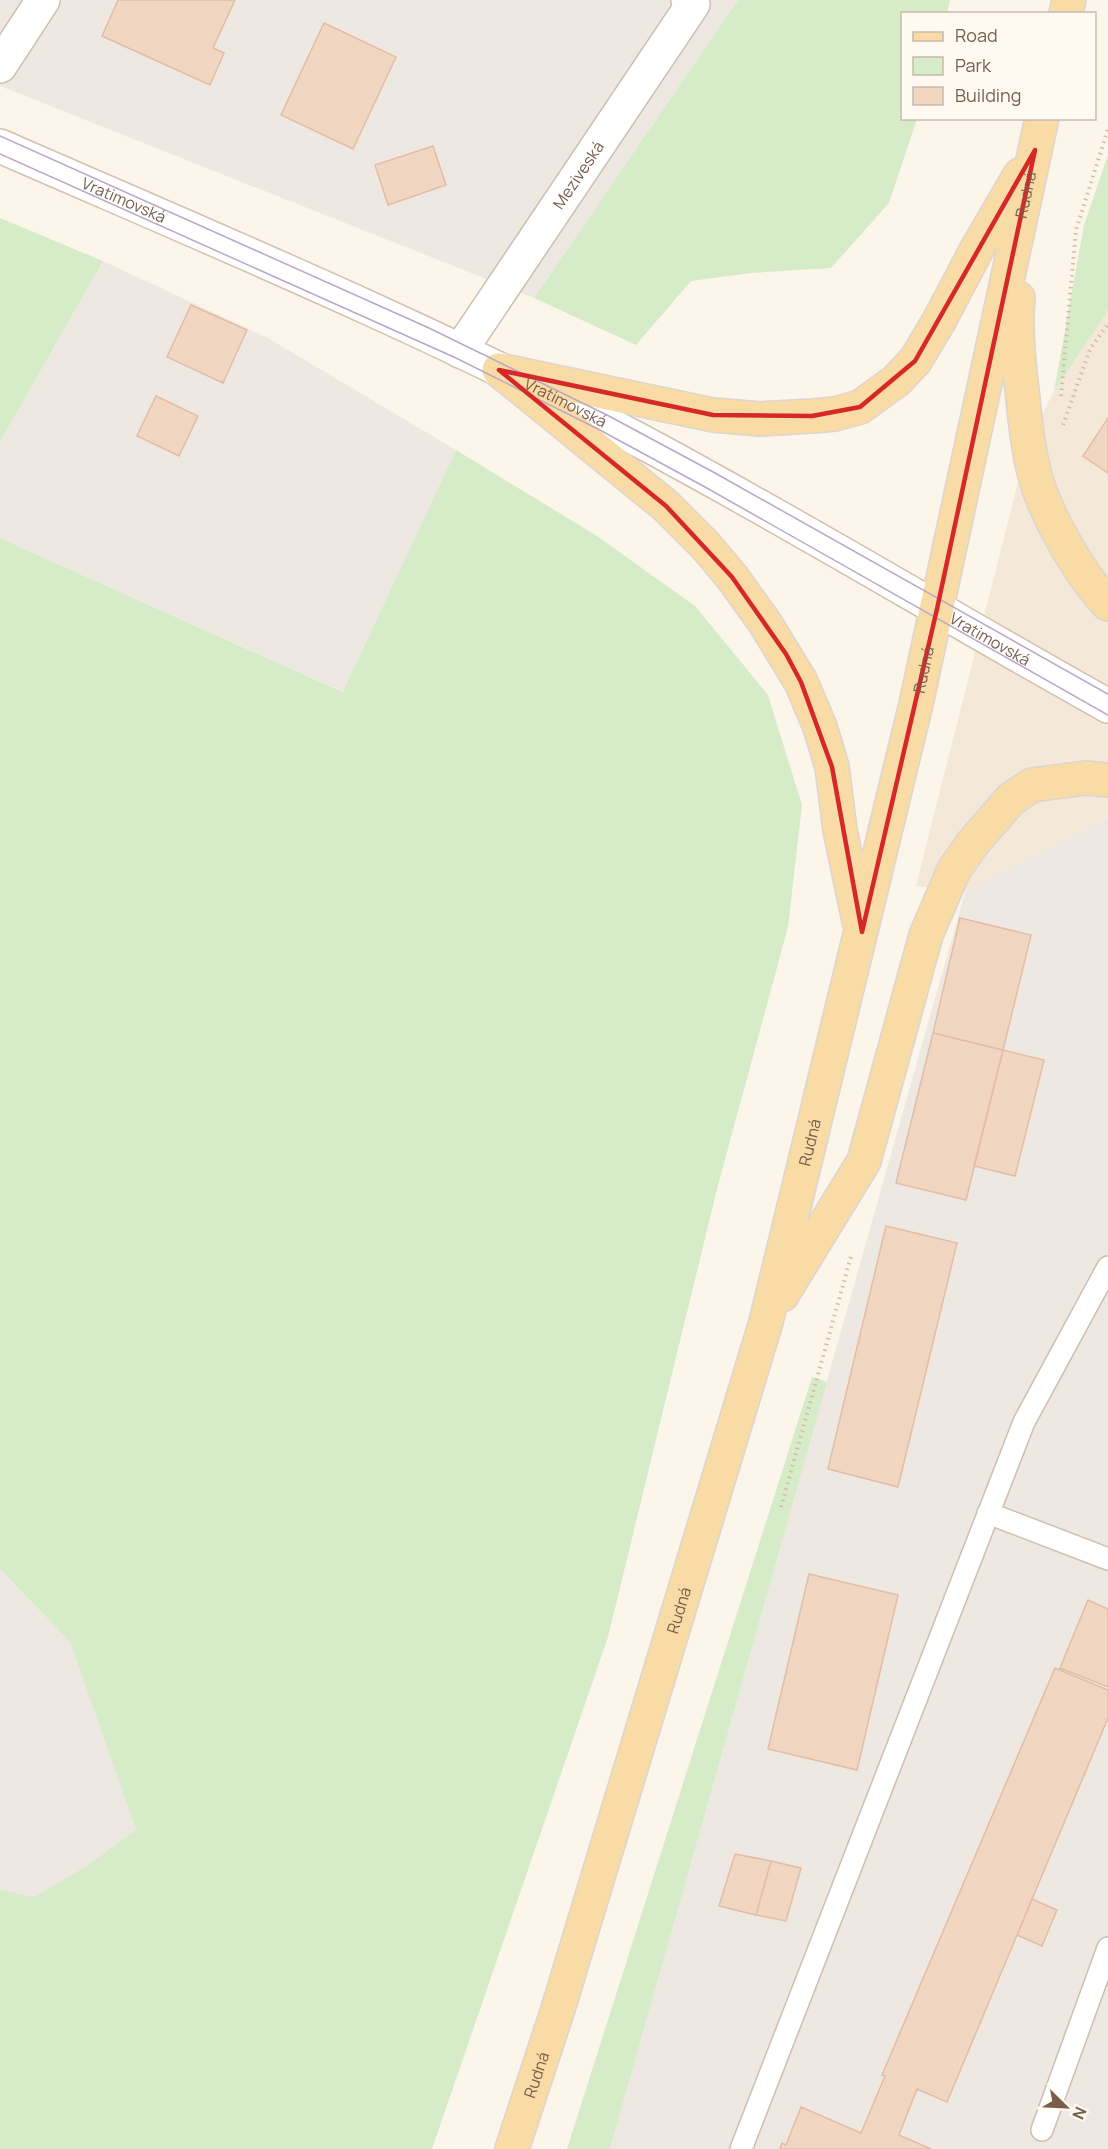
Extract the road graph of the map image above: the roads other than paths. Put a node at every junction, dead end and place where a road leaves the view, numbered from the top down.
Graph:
1 (43, 0) edge
2 (692, 1) edge
3 (0, 66) edge
4 (1042, 120) edge
5 (0, 146) edge
6 (1035, 150) junction
7 (460, 351) junction
8 (499, 370) junction
9 (1108, 604) edge
10 (937, 609) junction
11 (1108, 706) edge
12 (1108, 780) edge
13 (862, 932) junction
14 (1108, 1267) edge
15 (766, 1322) junction
16 (988, 1514) junction
17 (1108, 1559) edge
18 (1108, 1948) edge
19 (1042, 2130) dead end
20 (512, 2149) edge
21 (741, 2149) edge

1 - 3 street
2 - 7 street, Meziveská
4 - 6 main road, Rudná
5 - 7 street, Vratimovská
6 - 8 main road
6 - 9 main road
6 - 10 main road, Rudná
7 - 8 street, Vratimovská
8 - 10 street, Vratimovská
8 - 13 main road
10 - 11 street, Vratimovská
10 - 13 main road, Rudná
12 - 15 main road
13 - 15 main road, Rudná
14 - 16 lane
15 - 20 main road, Rudná
16 - 17 lane
16 - 21 lane
18 - 19 lane

